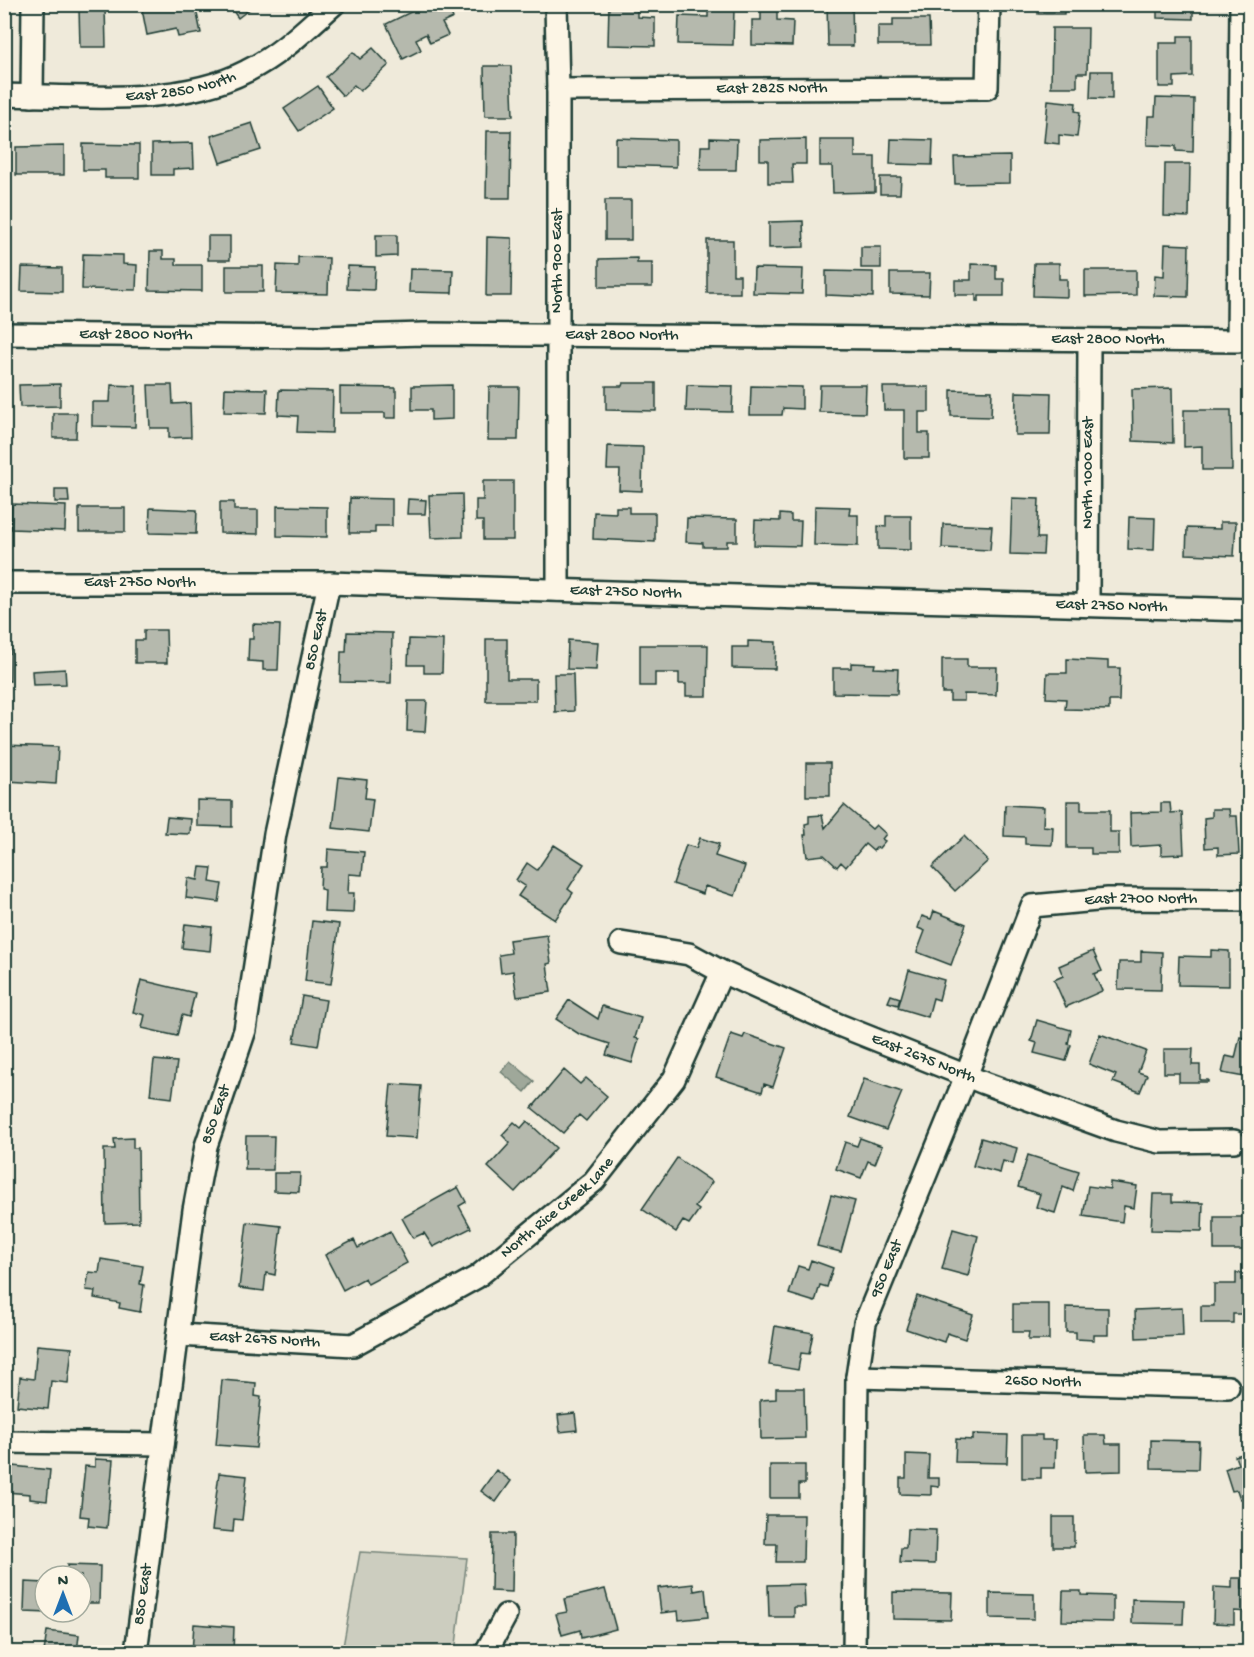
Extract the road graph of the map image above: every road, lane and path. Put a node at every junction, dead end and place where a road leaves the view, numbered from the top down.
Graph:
1 (33, 4) edge
2 (334, 4) edge
3 (555, 4) edge
4 (989, 4) edge
5 (1241, 4) edge
6 (558, 90) junction
7 (4, 95) edge
8 (32, 96) junction
9 (4, 334) edge
10 (558, 336) junction
11 (1089, 340) junction
12 (4, 583) edge
13 (329, 583) junction
14 (558, 590) junction
15 (1088, 605) junction
16 (1250, 610) edge
17 (1250, 900) edge
18 (1032, 906) joint
19 (621, 943) dead end
20 (722, 972) junction
21 (966, 1076) junction
22 (1234, 1141) dead end
23 (178, 1335) junction
24 (353, 1345) joint
25 (856, 1377) junction
26 (1228, 1387) dead end
27 (4, 1442) edge
28 (163, 1444) junction
29 (506, 1615) dead end
30 (136, 1653) edge
31 (486, 1653) edge
32 (854, 1653) edge

1 - 8 street
2 - 8 street, East 2850 North
3 - 6 street, North 900 East
4 - 6 street, East 2825 North
5 - 11 street, East 2800 North
6 - 10 street, North 900 East
7 - 8 street, East 2850 North
9 - 10 street, East 2800 North
10 - 11 street, East 2800 North
10 - 14 street, North 900 East
11 - 15 street, North 1000 East
12 - 13 street, East 2750 North
13 - 14 street, East 2750 North
13 - 23 street, 850 East
14 - 15 street, East 2750 North
15 - 16 street, East 2750 North
17 - 18 street, East 2700 North
18 - 21 street, 950 East
19 - 20 street, East 2675 North
20 - 21 street, East 2675 North
20 - 24 street, North Rice Creek Lane
21 - 22 street, East 2675 North
21 - 25 street, 950 East
23 - 24 street, East 2675 North
23 - 28 street, 850 East
25 - 26 street, 2650 North
25 - 32 street, 950 East
27 - 28 street
28 - 30 street, 850 East
29 - 31 street

